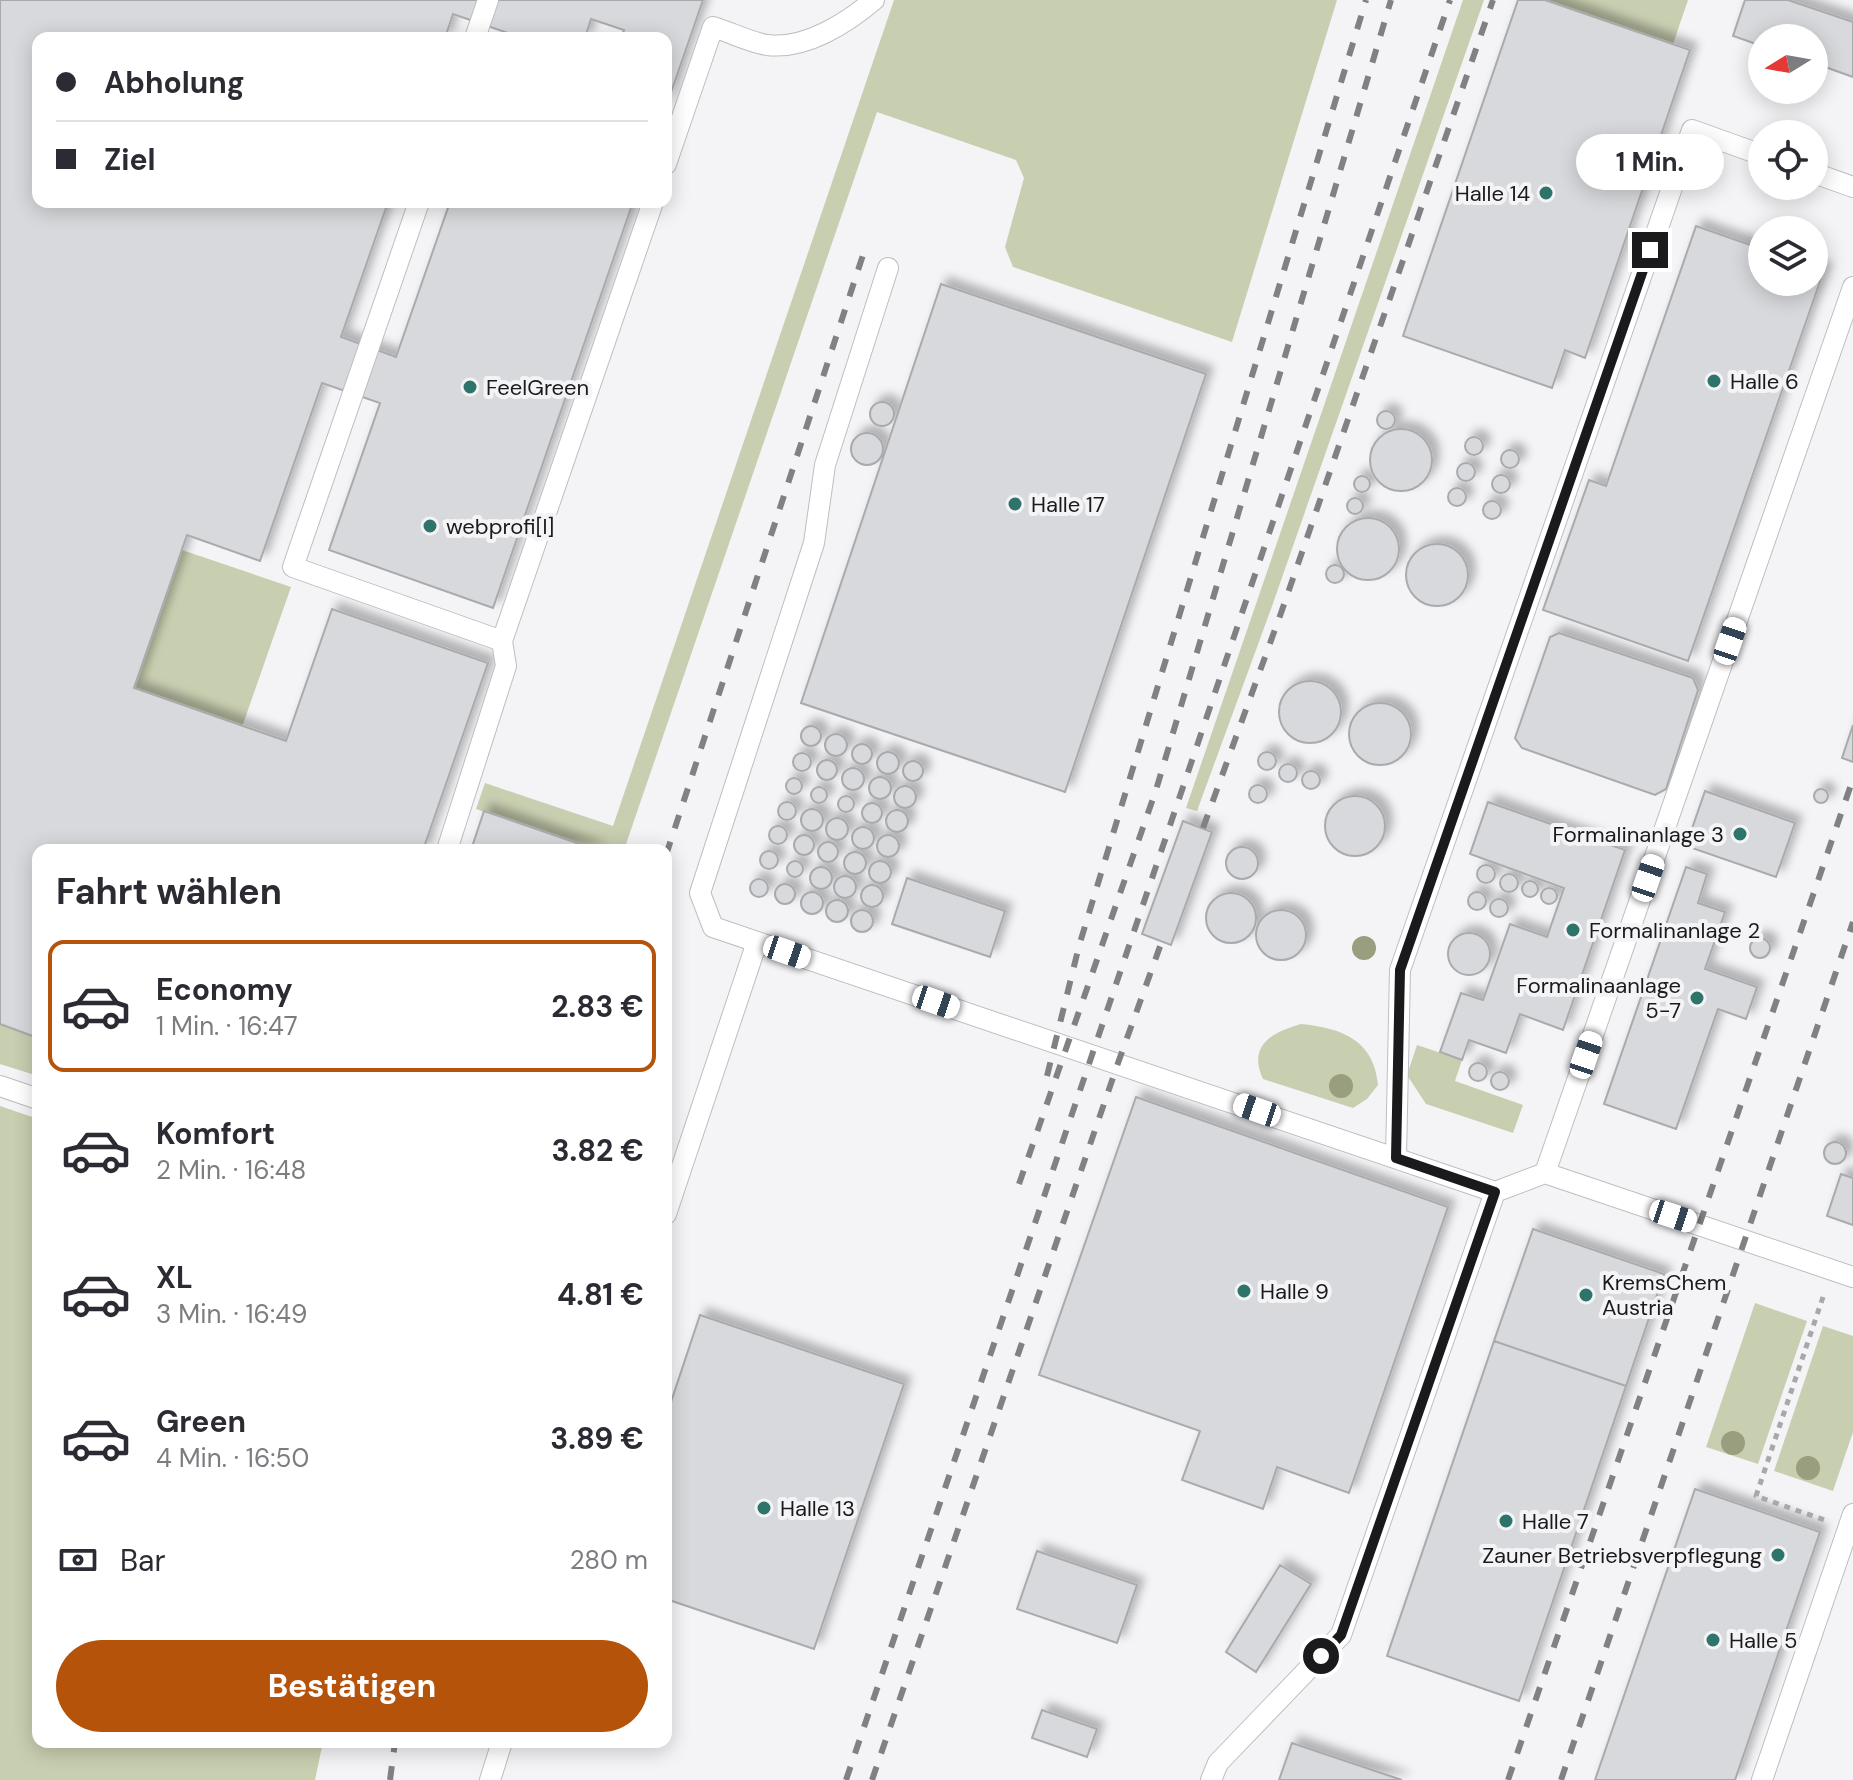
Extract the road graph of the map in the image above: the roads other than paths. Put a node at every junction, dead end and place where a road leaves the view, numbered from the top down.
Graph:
1 (488, 0) edge
2 (874, 0) edge
3 (477, 32) edge
4 (672, 147) edge
5 (1748, 150) edge
6 (1828, 178) edge
7 (1853, 187) edge
8 (417, 208) edge
9 (651, 208) edge
10 (888, 268) dead end
11 (1853, 287) edge
12 (502, 641) junction
13 (449, 844) edge
14 (757, 942) junction
15 (0, 1086) edge
16 (32, 1097) edge
17 (1396, 1158) junction
18 (1545, 1173) junction
19 (1495, 1192) junction
20 (672, 1196) edge
21 (1853, 1277) edge
22 (1850, 1521) edge
23 (500, 1748) edge
24 (490, 1780) edge
25 (1211, 1780) edge
26 (1762, 1780) edge

1 - 3 lane
2 - 4 lane
5 - 17 lane
6 - 7 lane
8 - 12 lane
9 - 12 lane
10 - 14 lane
11 - 18 lane
12 - 13 lane
14 - 17 lane
14 - 20 lane
15 - 16 lane
17 - 19 lane
18 - 19 lane
18 - 21 lane
19 - 25 lane
22 - 26 lane
23 - 24 lane

